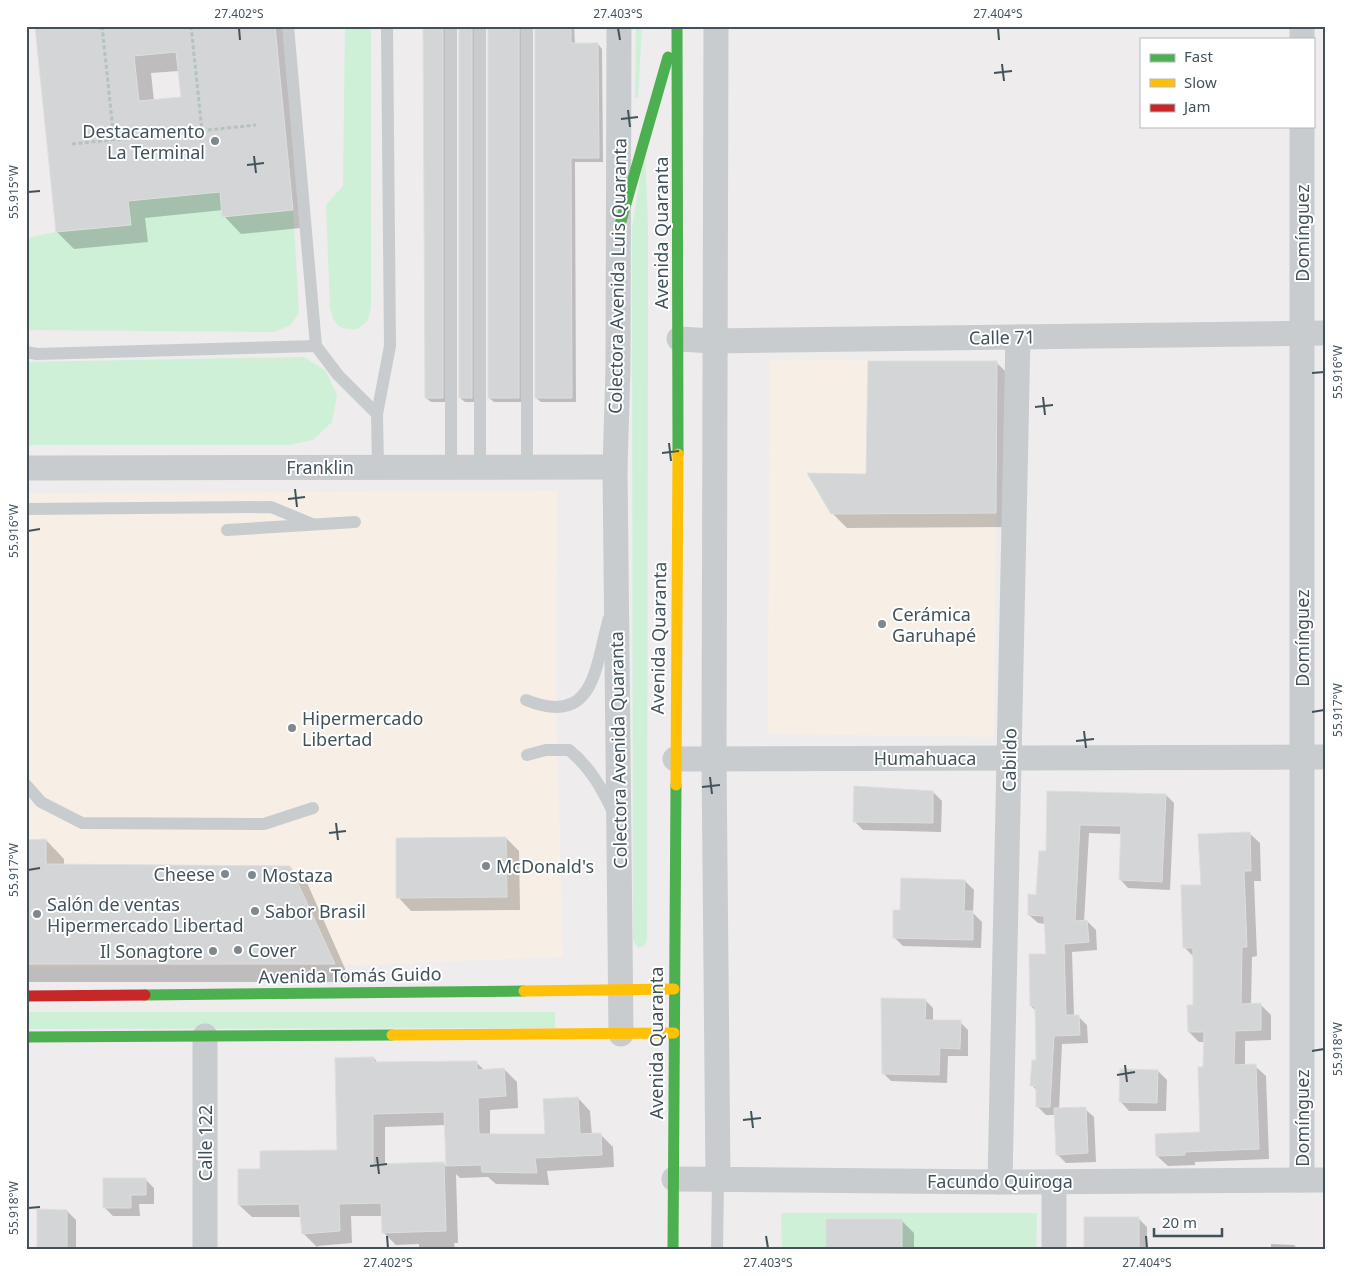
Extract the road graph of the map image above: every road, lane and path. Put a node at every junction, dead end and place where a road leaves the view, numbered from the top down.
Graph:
1 (102, 26) edge
2 (191, 26) edge
3 (288, 26) edge
4 (387, 26) edge
5 (451, 26) edge
6 (480, 26) edge
7 (527, 26) edge
8 (619, 26) edge
9 (677, 26) edge
10 (716, 26) edge
11 (256, 125) dead end
12 (1302, 128) edge
13 (202, 131) junction
14 (114, 140) junction
15 (72, 144) dead end
16 (619, 228) junction
17 (1314, 333) edge
18 (1018, 337) junction
19 (679, 339) junction
20 (714, 341) junction
21 (316, 346) junction
22 (26, 352) edge
23 (377, 414) junction
24 (378, 467) junction
25 (451, 467) junction
26 (480, 467) junction
27 (527, 467) junction
28 (615, 467) junction
29 (26, 468) edge
30 (26, 509) edge
31 (355, 522) dead end
32 (312, 524) junction
33 (226, 530) dead end
34 (616, 592) junction
35 (526, 700) dead end
36 (527, 756) dead end
37 (1314, 757) edge
38 (1009, 758) junction
39 (675, 759) junction
40 (714, 759) junction
41 (26, 785) edge
42 (313, 808) dead end
43 (619, 825) junction
44 (674, 989) junction
45 (620, 990) junction
46 (26, 996) edge
47 (674, 1033) junction
48 (621, 1034) junction
49 (205, 1036) junction
50 (26, 1037) edge
51 (674, 1178) junction
52 (718, 1179) junction
53 (1314, 1180) edge
54 (1000, 1182) junction
55 (1054, 1182) junction
56 (205, 1250) edge
57 (673, 1250) edge
58 (717, 1250) edge
59 (1054, 1250) edge

1 - 14 path
2 - 13 path
3 - 21 lane
4 - 23 lane
5 - 25 lane
6 - 26 lane
7 - 27 lane
8 - 16 street, Colectora Avenida Luis Quaranta
9 - 16 main road
9 - 19 main road, Avenida Quaranta
10 - 20 street
11 - 13 path
12 - 17 street, Domínguez
13 - 14 path
14 - 15 path
16 - 28 street, Colectora Avenida Luis Quaranta
17 - 18 street, Calle 71
17 - 37 street, Domínguez
18 - 20 street, Calle 71
18 - 38 street, Cabildo
19 - 20 street, Calle 71
19 - 39 main road, Avenida Quaranta
20 - 40 street
21 - 22 lane
21 - 23 lane
23 - 24 lane
24 - 25 street, Franklin
24 - 29 street, Franklin
25 - 26 street, Franklin
26 - 27 street, Franklin
27 - 28 street, Franklin
28 - 34 street, Colectora Avenida Quaranta
30 - 32 lane
31 - 32 lane
32 - 33 lane
34 - 35 lane
34 - 43 street, Colectora Avenida Quaranta
36 - 43 lane
37 - 38 street, Humahuaca
37 - 53 street, Domínguez
38 - 40 street, Humahuaca
38 - 54 street, Cabildo
39 - 40 street, Humahuaca
39 - 44 main road, Avenida Quaranta
40 - 52 street
41 - 42 lane
43 - 45 street, Colectora Avenida Quaranta
44 - 45 main road, Avenida Tomás Guido
44 - 47 main road, Avenida Quaranta
45 - 46 main road, Avenida Tomás Guido
45 - 48 street, Colectora Avenida Quaranta
47 - 48 main road
47 - 51 main road, Avenida Quaranta
48 - 49 main road
49 - 50 main road
49 - 56 street, Calle 122
51 - 52 street, Facundo Quiroga
51 - 57 main road, Avenida Quaranta
52 - 54 street, Facundo Quiroga
52 - 58 lane
53 - 55 street, Facundo Quiroga
54 - 55 street, Facundo Quiroga
55 - 59 street

